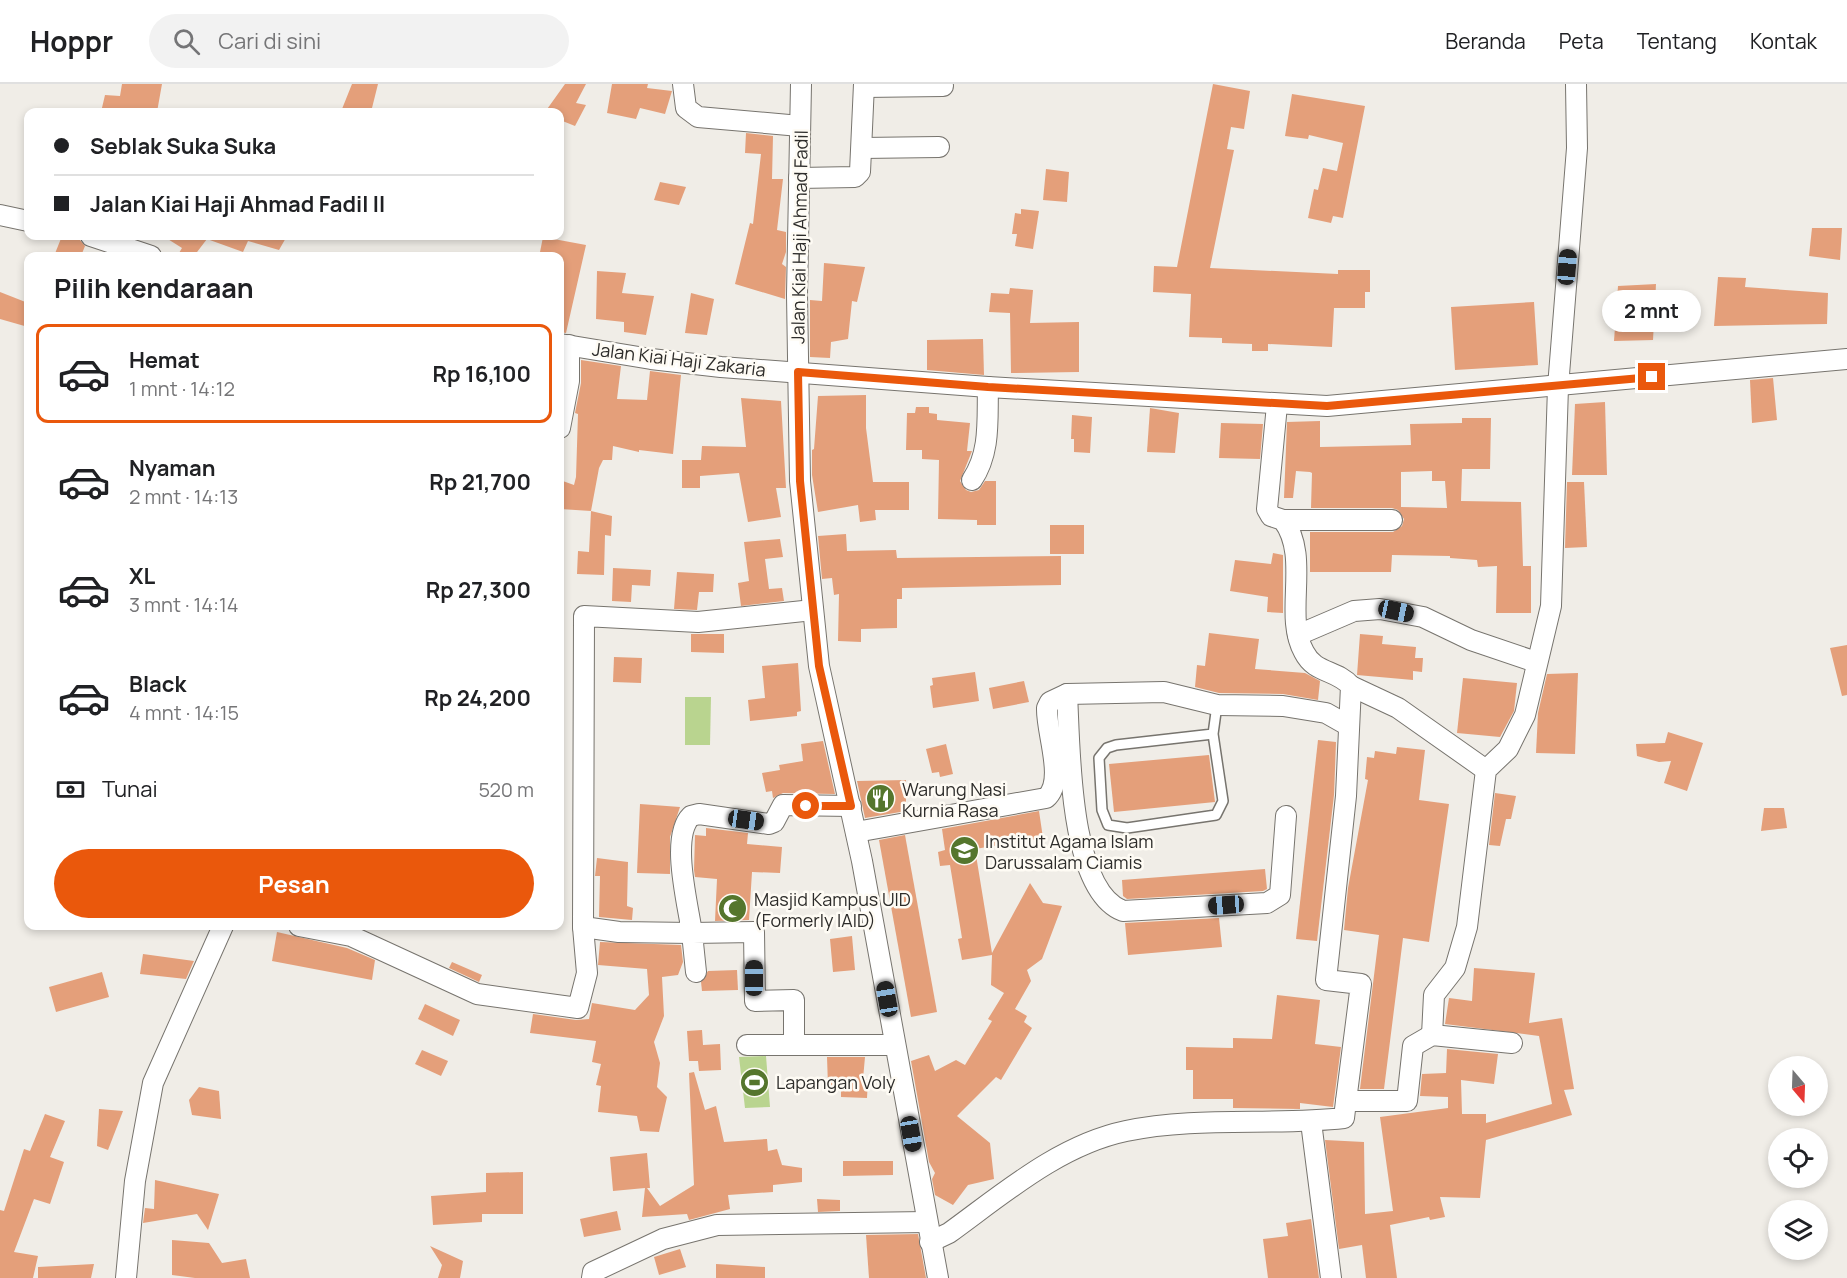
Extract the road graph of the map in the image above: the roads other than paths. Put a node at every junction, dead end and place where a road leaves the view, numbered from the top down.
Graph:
1 (683, 84) edge
2 (801, 84) edge
3 (1575, 84) edge
4 (864, 85) edge
5 (943, 86) dead end
6 (800, 126) junction
7 (939, 147) dead end
8 (862, 148) junction
9 (799, 178) junction
10 (0, 215) edge
11 (24, 220) edge
12 (103, 240) edge
13 (139, 252) edge
14 (564, 344) edge
15 (1847, 358) edge
16 (798, 372) junction
17 (988, 387) junction
18 (1558, 387) junction
19 (1277, 405) junction
20 (564, 407) edge
21 (972, 480) dead end
22 (1283, 520) junction
23 (1392, 520) dead end
24 (813, 610) junction
25 (1303, 634) junction
26 (1536, 662) junction
27 (1352, 686) junction
28 (1067, 694) junction
29 (1217, 705) junction
30 (1349, 726) junction
31 (1213, 734) junction
32 (1486, 770) junction
33 (851, 806) junction
34 (1286, 816) dead end
35 (856, 831) junction
36 (584, 927) junction
37 (218, 930) edge
38 (320, 930) edge
39 (692, 933) junction
40 (696, 972) dead end
41 (1432, 1035) junction
42 (1512, 1043) dead end
43 (747, 1045) dead end
44 (794, 1045) junction
45 (895, 1045) junction
46 (1346, 1101) junction
47 (1311, 1122) junction
48 (927, 1222) junction
49 (930, 1242) junction
50 (126, 1278) edge
51 (592, 1278) edge
52 (938, 1278) edge
53 (1331, 1278) edge

1 - 6 street
2 - 6 street, Jalan Kiai Haji Ahmad Fadil
3 - 18 street
4 - 5 street
4 - 8 street
6 - 9 street, Jalan Kiai Haji Ahmad Fadil
7 - 8 street
8 - 9 street
9 - 16 street, Jalan Kiai Haji Ahmad Fadil
10 - 11 street
12 - 13 street
14 - 16 street, Jalan Kiai Haji Zakaria
14 - 20 street
15 - 18 street, Jalan Kiai Haji Zakaria
16 - 17 street, Jalan Kiai Haji Zakaria
16 - 24 street, Jalan Kiai Haji Ahmad Fadil
17 - 19 street, Jalan Kiai Haji Zakaria
17 - 21 street
18 - 19 street, Jalan Kiai Haji Zakaria
18 - 26 street
19 - 22 street
22 - 23 street
22 - 25 street
24 - 33 street, Jalan Kiai Haji Ahmad Fadil
24 - 36 street
25 - 26 street
25 - 27 street
26 - 32 street
27 - 30 street
27 - 32 street
28 - 29 street
28 - 34 street
28 - 35 street
29 - 30 street
29 - 31 lane
30 - 46 street
31 - 31 lane
32 - 41 street
33 - 35 street, Jalan Kiai Haji Ahmad Fadil
33 - 39 street
35 - 45 street, Jalan Kiai Haji Ahmad Fadil
36 - 38 street
36 - 39 street
37 - 50 street
39 - 40 street
39 - 44 street
41 - 42 street
41 - 46 street
43 - 44 street
44 - 45 street
45 - 48 street, Jalan Kiai Haji Ahmad Fadil
46 - 47 street
47 - 49 street
47 - 53 street
48 - 49 street, Jalan Kiai Haji Ahmad Fadil
48 - 51 street
49 - 52 street, Jalan Kiai Haji Ahmad Fadil

